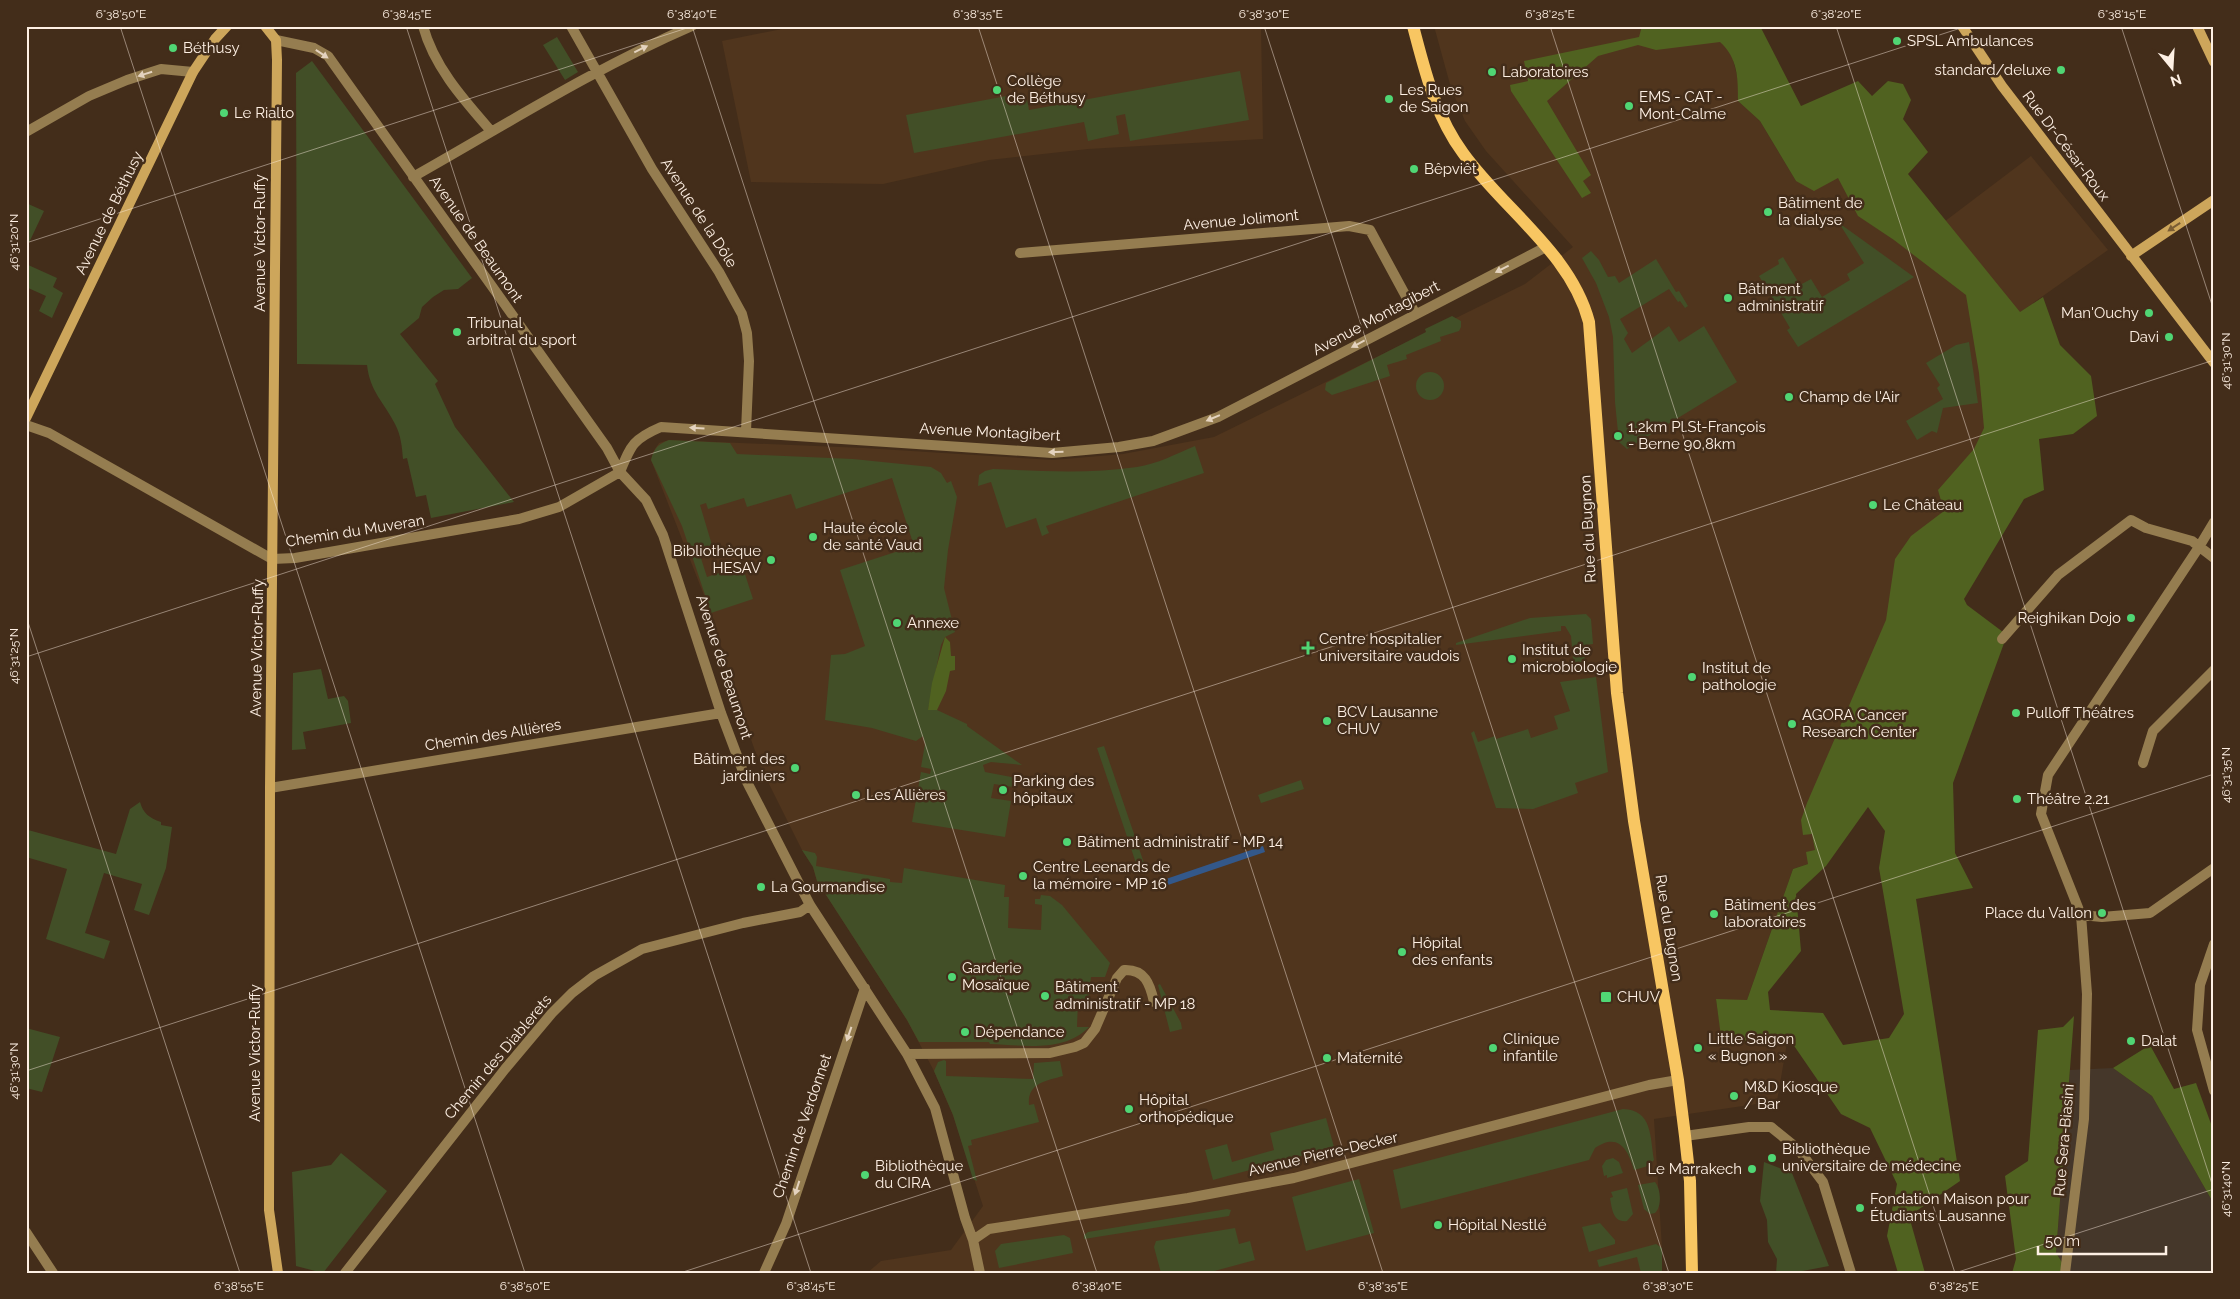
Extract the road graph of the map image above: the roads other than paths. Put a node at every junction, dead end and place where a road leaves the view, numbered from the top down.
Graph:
1 (227, 26) edge
2 (265, 26) edge
3 (423, 26) edge
4 (571, 26) edge
5 (692, 26) edge
6 (1413, 26) edge
7 (1962, 26) edge
8 (2197, 26) edge
9 (276, 40) junction
10 (2214, 62) edge
11 (597, 71) junction
12 (193, 72) junction
13 (491, 131) junction
14 (26, 132) edge
15 (413, 177) junction
16 (2214, 200) edge
17 (1546, 247) junction
18 (1020, 253) dead end
19 (2131, 256) junction
20 (1415, 313) junction
21 (2214, 362) edge
22 (26, 418) edge
23 (26, 425) edge
24 (746, 431) junction
25 (620, 472) junction
26 (2214, 522) edge
27 (2199, 548) junction
28 (2214, 558) edge
29 (272, 559) junction
30 (2002, 639) dead end
31 (2214, 670) edge
32 (721, 712) junction
33 (2143, 763) dead end
34 (270, 788) junction
35 (2214, 868) edge
36 (810, 905) junction
37 (2081, 915) junction
38 (2214, 944) edge
39 (865, 988) junction
40 (1154, 1002) dead end
41 (907, 1054) junction
42 (1678, 1080) junction
43 (2214, 1091) edge
44 (1685, 1136) junction
45 (26, 1232) edge
46 (973, 1240) junction
47 (53, 1273) edge
48 (278, 1273) edge
49 (344, 1273) edge
50 (764, 1273) edge
51 (980, 1273) edge
52 (1692, 1273) edge
53 (1852, 1273) edge
54 (2064, 1273) edge

1 - 12 street, Avenue de Béthusy
2 - 9 street
3 - 13 street
4 - 11 street, Avenue de la Dôle
11 -> 5 street
6 - 17 main road, Rue du Bugnon
7 - 19 street, Rue Dr-César-Roux
8 - 10 street
9 -> 15 street, Avenue de Beaumont
9 - 29 street, Avenue Victor-Ruffy
11 - 13 street
11 - 24 street, Avenue de la Dôle
12 -> 14 street
12 - 22 street, Avenue de Béthusy
13 - 15 street
15 - 25 street, Avenue de Beaumont
16 -> 19 street
17 -> 20 street, Avenue Montagibert
17 - 42 main road, Rue du Bugnon
18 - 20 street, Avenue Jolimont
19 - 21 street, Rue Dr-César-Roux
20 -> 24 street, Avenue Montagibert
23 - 29 street, Chemin du Muveran
24 -> 25 street, Avenue Montagibert
25 - 29 street, Chemin du Muveran
25 - 32 street, Avenue de Beaumont
26 - 27 street
27 - 28 street
27 - 30 street
27 - 37 street
29 - 34 street, Avenue Victor-Ruffy
31 - 33 street
32 - 34 street, Chemin des Allières
32 - 36 street, Avenue de Beaumont
34 - 48 street, Avenue Victor-Ruffy
35 - 37 street
36 - 39 street, Avenue de Beaumont
36 - 49 street, Chemin des Diablerets
37 - 54 street, Rue Sera-Biasini
38 - 43 street
39 - 41 street, Avenue de Beaumont
39 -> 50 street, Chemin de Verdonnet
40 - 41 street
41 - 46 street, Avenue de Beaumont
42 - 44 main road, Rue du Bugnon
42 - 46 street, Avenue Pierre-Decker
44 - 52 main road, Rue du Bugnon
44 - 53 street
45 - 47 street
46 - 51 street, Avenue de Beaumont

